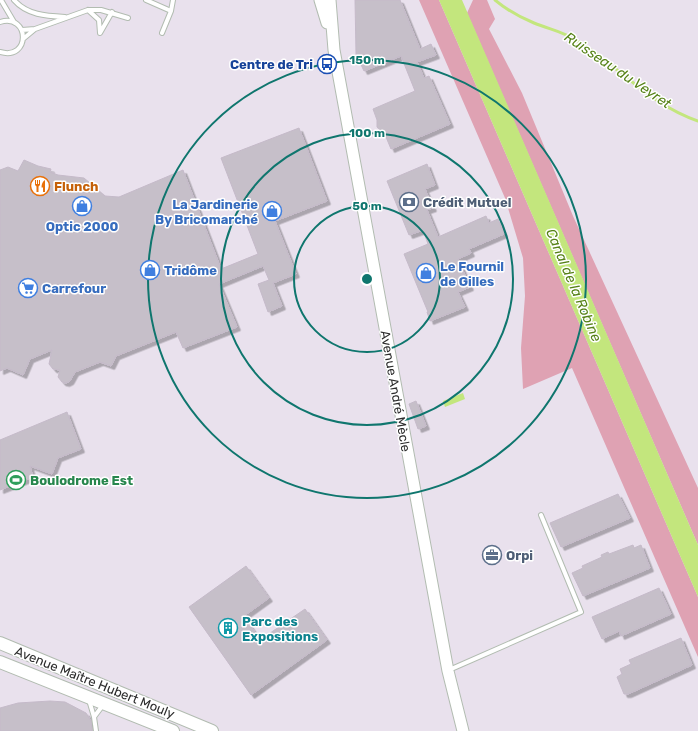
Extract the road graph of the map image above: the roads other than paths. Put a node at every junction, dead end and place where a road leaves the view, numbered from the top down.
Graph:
1 (1, 0) edge
2 (14, 0) edge
3 (146, 0) edge
4 (173, 0) edge
5 (320, 0) edge
6 (330, 0) edge
7 (88, 10) junction
8 (171, 11) junction
9 (112, 12) junction
10 (67, 17) junction
11 (128, 18) dead end
12 (0, 22) edge
13 (15, 22) junction
14 (35, 29) junction
15 (22, 30) junction
16 (162, 33) dead end
17 (23, 39) junction
18 (334, 50) junction
19 (0, 52) edge
20 (541, 515) dead end
21 (0, 643) edge
22 (0, 662) edge
23 (448, 670) junction
24 (89, 697) junction
25 (104, 703) junction
26 (94, 717) junction
27 (96, 731) edge
28 (174, 731) edge
29 (212, 731) edge
30 (463, 731) edge

1 - 13 lane
2 - 10 lane
3 - 8 lane
4 - 8 lane
5 - 18 street, Avenue André Mècle
6 - 18 street, Avenue André Mècle
7 - 9 lane
7 - 9 lane
7 - 10 lane
8 - 16 lane
9 - 11 lane
10 - 14 lane
12 - 13 lane
13 - 15 lane
14 - 15 lane
14 - 17 lane
15 - 17 lane
17 - 19 lane
18 - 23 street, Avenue André Mècle
20 - 23 lane
21 - 29 main road, Avenue Maître Hubert Mouly
22 - 24 main road, Avenue Maître Hubert Mouly
23 - 30 street, Avenue André Mècle
24 - 25 main road, Avenue Maître Hubert Mouly
24 - 26 lane
25 - 26 lane
25 - 28 main road, Avenue Maître Hubert Mouly
26 - 27 lane

